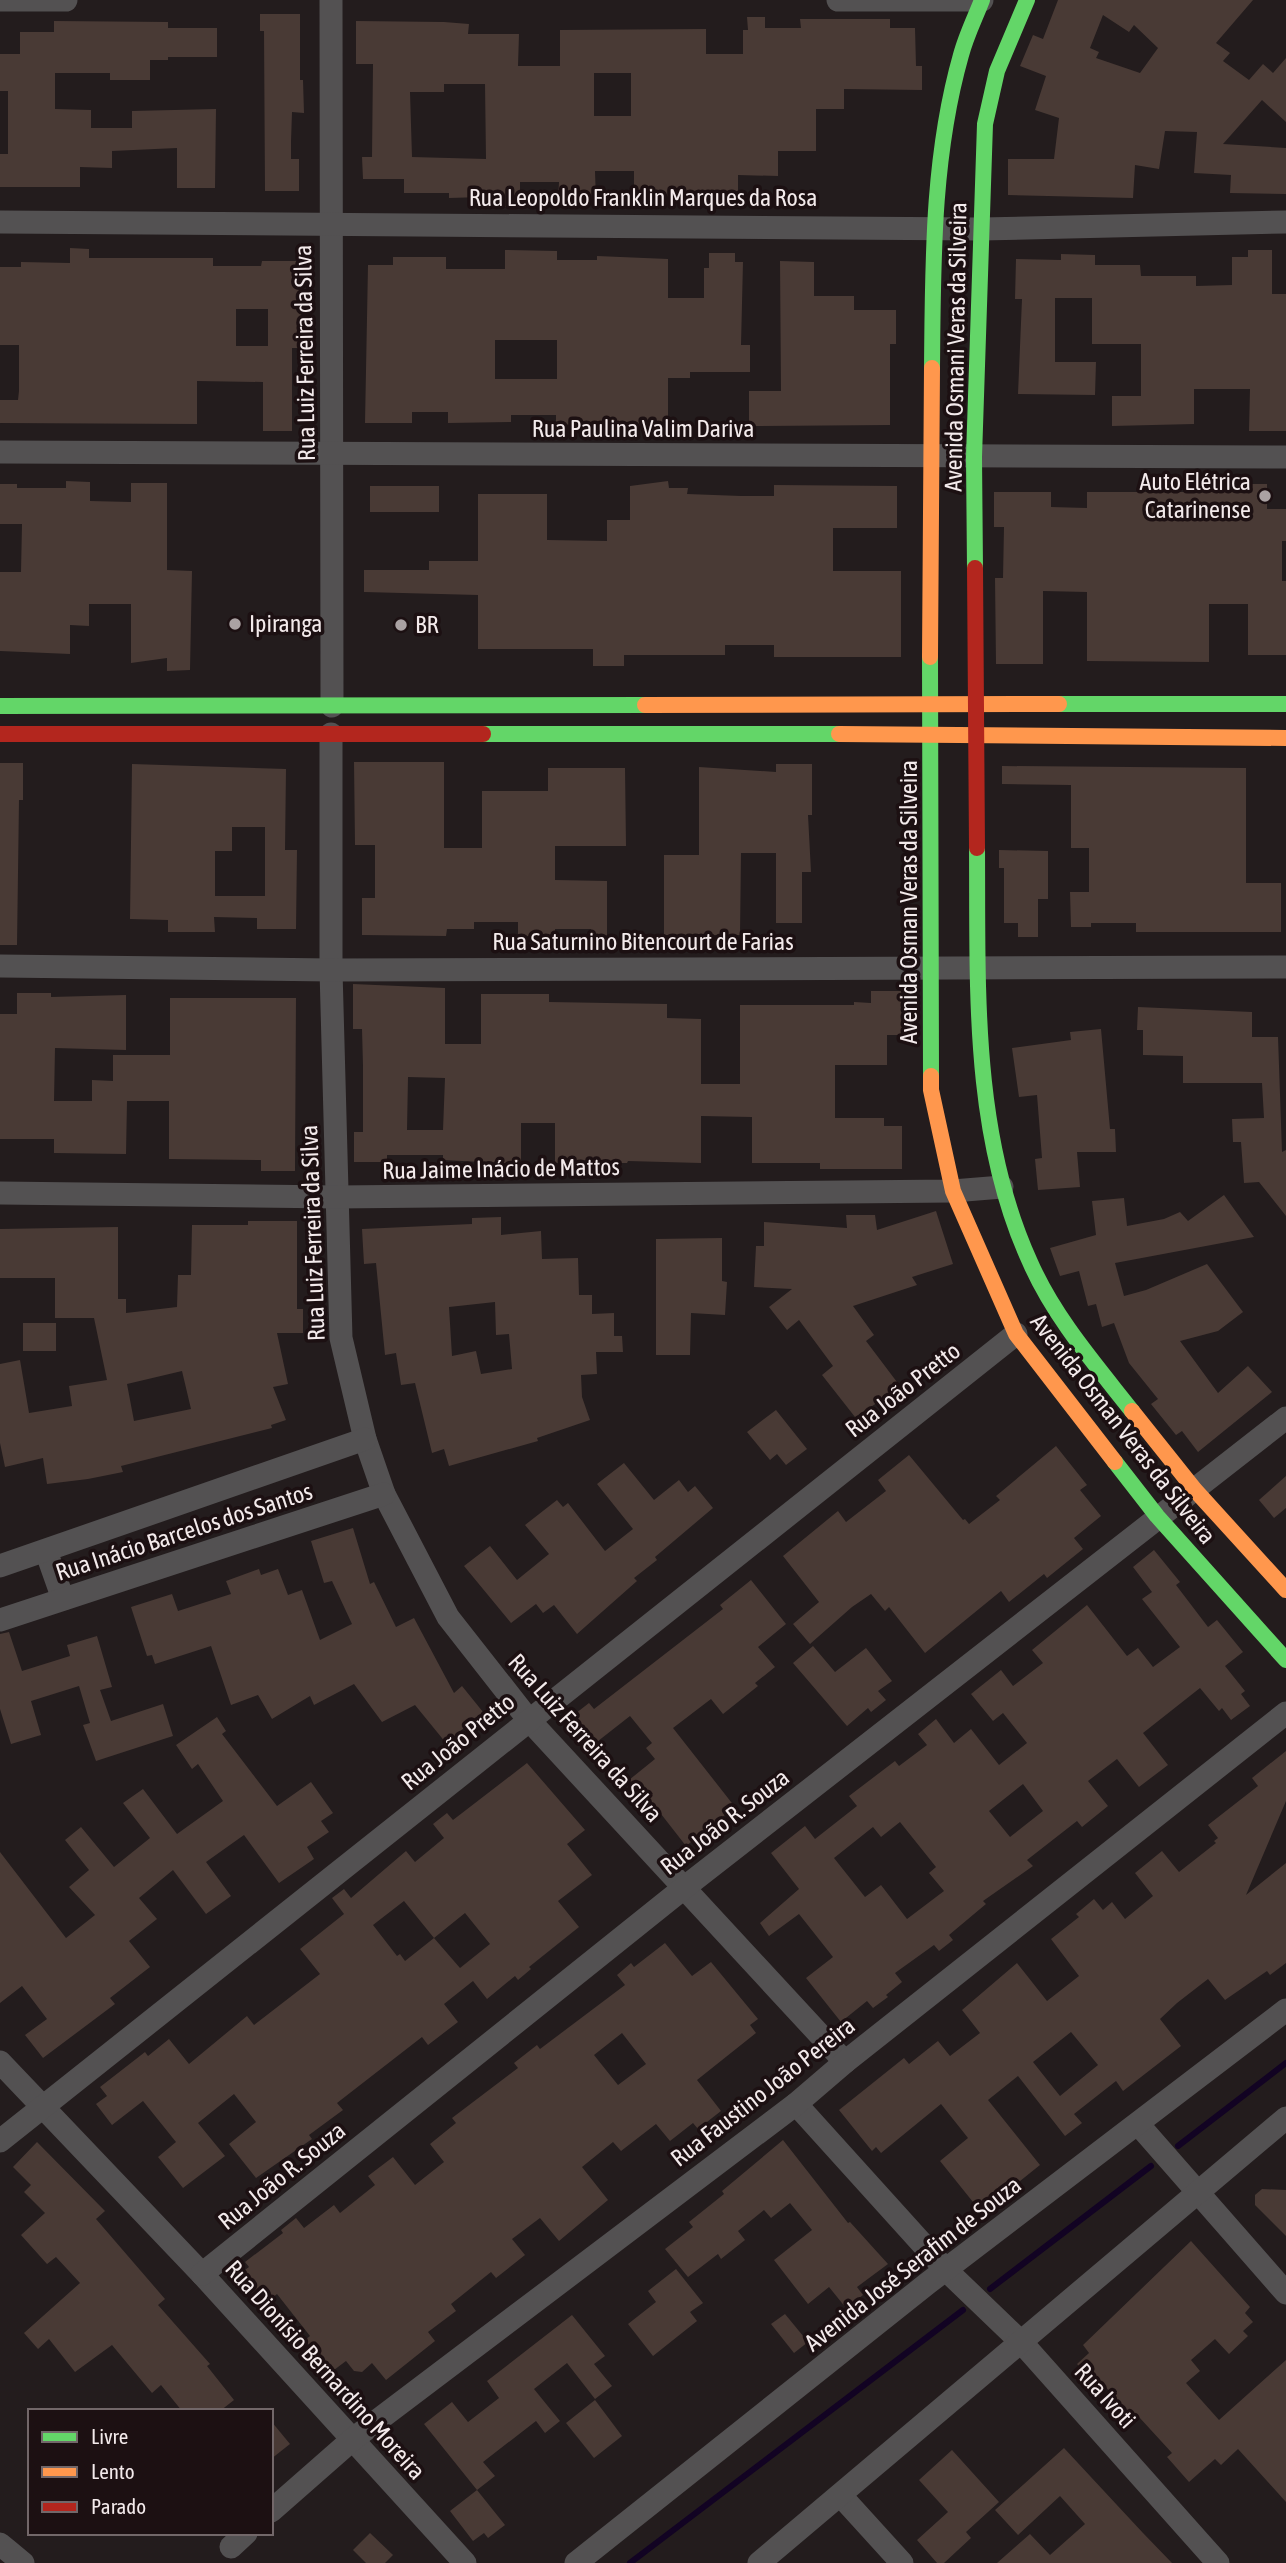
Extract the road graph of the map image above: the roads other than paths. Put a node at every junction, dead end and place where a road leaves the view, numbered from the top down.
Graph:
1 (0, 0) edge
2 (66, 0) edge
3 (331, 0) edge
4 (838, 0) edge
5 (1027, 0) edge
6 (997, 7) edge
7 (0, 222) edge
8 (1286, 222) edge
9 (329, 223) junction
10 (934, 226) junction
11 (981, 229) junction
12 (0, 452) edge
13 (332, 453) junction
14 (930, 456) junction
15 (974, 457) junction
16 (1286, 457) edge
17 (929, 703) junction
18 (978, 704) junction
19 (1286, 704) edge
20 (0, 706) edge
21 (332, 706) junction
22 (0, 734) edge
23 (331, 734) junction
24 (977, 734) junction
25 (932, 736) junction
26 (1286, 738) edge
27 (0, 965) edge
28 (932, 967) junction
29 (1286, 967) edge
30 (978, 968) junction
31 (331, 970) junction
32 (1003, 1188) junction
33 (953, 1191) junction
34 (0, 1193) edge
35 (337, 1197) junction
36 (1016, 1334) junction
37 (1286, 1418) edge
38 (365, 1439) junction
39 (1195, 1490) junction
40 (384, 1494) junction
41 (1157, 1516) junction
42 (46, 1551) junction
43 (0, 1566) edge
44 (1286, 1590) edge
45 (63, 1600) junction
46 (0, 1620) edge
47 (1286, 1660) edge
48 (1286, 1713) edge
49 (528, 1719) junction
50 (684, 1887) junction
51 (1286, 2010) edge
52 (845, 2062) junction
53 (0, 2063) edge
54 (796, 2104) junction
55 (44, 2107) junction
56 (1286, 2118) edge
57 (1138, 2124) junction
58 (0, 2141) edge
59 (1197, 2195) junction
60 (946, 2270) junction
61 (202, 2274) junction
62 (1286, 2293) edge
63 (1022, 2343) junction
64 (353, 2439) junction
65 (842, 2497) junction
66 (273, 2509) edge
67 (0, 2544) edge
68 (23, 2563) edge
69 (465, 2563) edge
70 (576, 2563) edge
71 (759, 2563) edge
72 (902, 2563) edge
73 (1218, 2563) edge

1 - 2 street
3 - 9 street, Rua Luiz Ferreira da Silva
4 - 6 street
5 - 6 main road, Avenida Osmani Veras da Silveira
6 - 10 main road, Avenida Osmani Veras da Silveira
6 - 11 main road, Avenida Osmani Veras da Silveira
7 - 9 street, Rua Leopoldo Franklin Marques da Rosa
8 - 11 street, Rua Leopoldo Franklin Marques da Rosa
9 - 10 street, Rua Leopoldo Franklin Marques da Rosa
9 - 13 street, Rua Luiz Ferreira da Silva
10 - 11 street, Rua Leopoldo Franklin Marques da Rosa
10 - 14 main road, Avenida Osmani Veras da Silveira
11 - 15 main road, Avenida Osmani Veras da Silveira
12 - 13 street, Rua Paulina Valim Dariva
13 - 14 street, Rua Paulina Valim Dariva
13 - 21 street, Rua Luiz Ferreira da Silva
14 - 15 street, Rua Paulina Valim Dariva
14 - 17 main road, Avenida Osmani Veras da Silveira
15 - 16 street, Rua Paulina Valim Dariva
15 - 18 main road, Avenida Osmani Veras da Silveira
17 - 18 main road
17 - 21 main road
17 - 25 main road, Avenida Osman Veras da Silveira
18 - 19 main road
18 - 24 main road, Avenida Osman Veras da Silveira
20 - 21 main road
22 - 23 main road
23 - 25 main road
23 - 31 street, Rua Luiz Ferreira da Silva
24 - 25 main road
24 - 26 main road
24 - 30 main road, Avenida Osman Veras da Silveira
25 - 28 main road, Avenida Osman Veras da Silveira
27 - 31 street, Rua Saturnino Bitencourt de Farias
28 - 30 street, Rua Saturnino Bitencourt de Farias
28 - 31 street, Rua Saturnino Bitencourt de Farias
28 - 33 main road, Avenida Osman Veras da Silveira
29 - 30 street, Rua Saturnino Bitencourt de Farias
30 - 32 main road, Avenida Osman Veras da Silveira
31 - 35 street, Rua Luiz Ferreira da Silva
32 - 33 street, Rua Jaime Inácio de Mattos
32 - 39 main road, Avenida Osman Veras da Silveira
33 - 35 street, Rua Jaime Inácio de Mattos
33 - 36 main road, Avenida Osman Veras da Silveira
34 - 35 street, Rua Jaime Inácio de Mattos
35 - 38 street, Rua Luiz Ferreira da Silva
36 - 41 main road, Avenida Osman Veras da Silveira
36 - 49 street, Rua João Pretto
37 - 39 street, Rua João R. Souza
38 - 40 street, Rua Luiz Ferreira da Silva
38 - 42 street, Rua Inácio Barcelos dos Santos
39 - 41 street, Rua João R. Souza
39 - 44 main road, Avenida Osman Veras da Silveira
40 - 45 street, Rua Inácio Barcelos dos Santos
40 - 49 street, Rua Luiz Ferreira da Silva
41 - 47 main road, Avenida Osman Veras da Silveira
41 - 50 street, Rua João R. Souza
42 - 43 street, Rua Inácio Barcelos dos Santos
42 - 45 street
45 - 46 street, Rua Inácio Barcelos dos Santos
48 - 52 street, Rua Faustino João Pereira
49 - 50 street, Rua Luiz Ferreira da Silva
49 - 55 street, Rua João Pretto
50 - 52 street, Rua Luiz Ferreira da Silva
50 - 61 street, Rua João R. Souza
51 - 57 street, Avenida José Serafim de Souza
52 - 54 street, Rua Faustino João Pereira
53 - 55 street, Rua Dionísio Bernardino Moreira
54 - 60 street
54 - 64 street, Rua Faustino João Pereira
55 - 58 street, Rua João Pretto
55 - 61 street, Rua Dionísio Bernardino Moreira
56 - 59 street
57 - 59 street
57 - 60 street, Avenida José Serafim de Souza
59 - 62 street
59 - 63 street
60 - 63 street, Rua Ivoti
60 - 70 street, Avenida José Serafim de Souza
61 - 64 street, Rua Dionísio Bernardino Moreira
63 - 65 street
63 - 73 street, Rua Ivoti
64 - 66 street, Rua Faustino João Pereira
64 - 69 street, Rua Dionísio Bernardino Moreira
65 - 71 street
65 - 72 street
67 - 68 street

